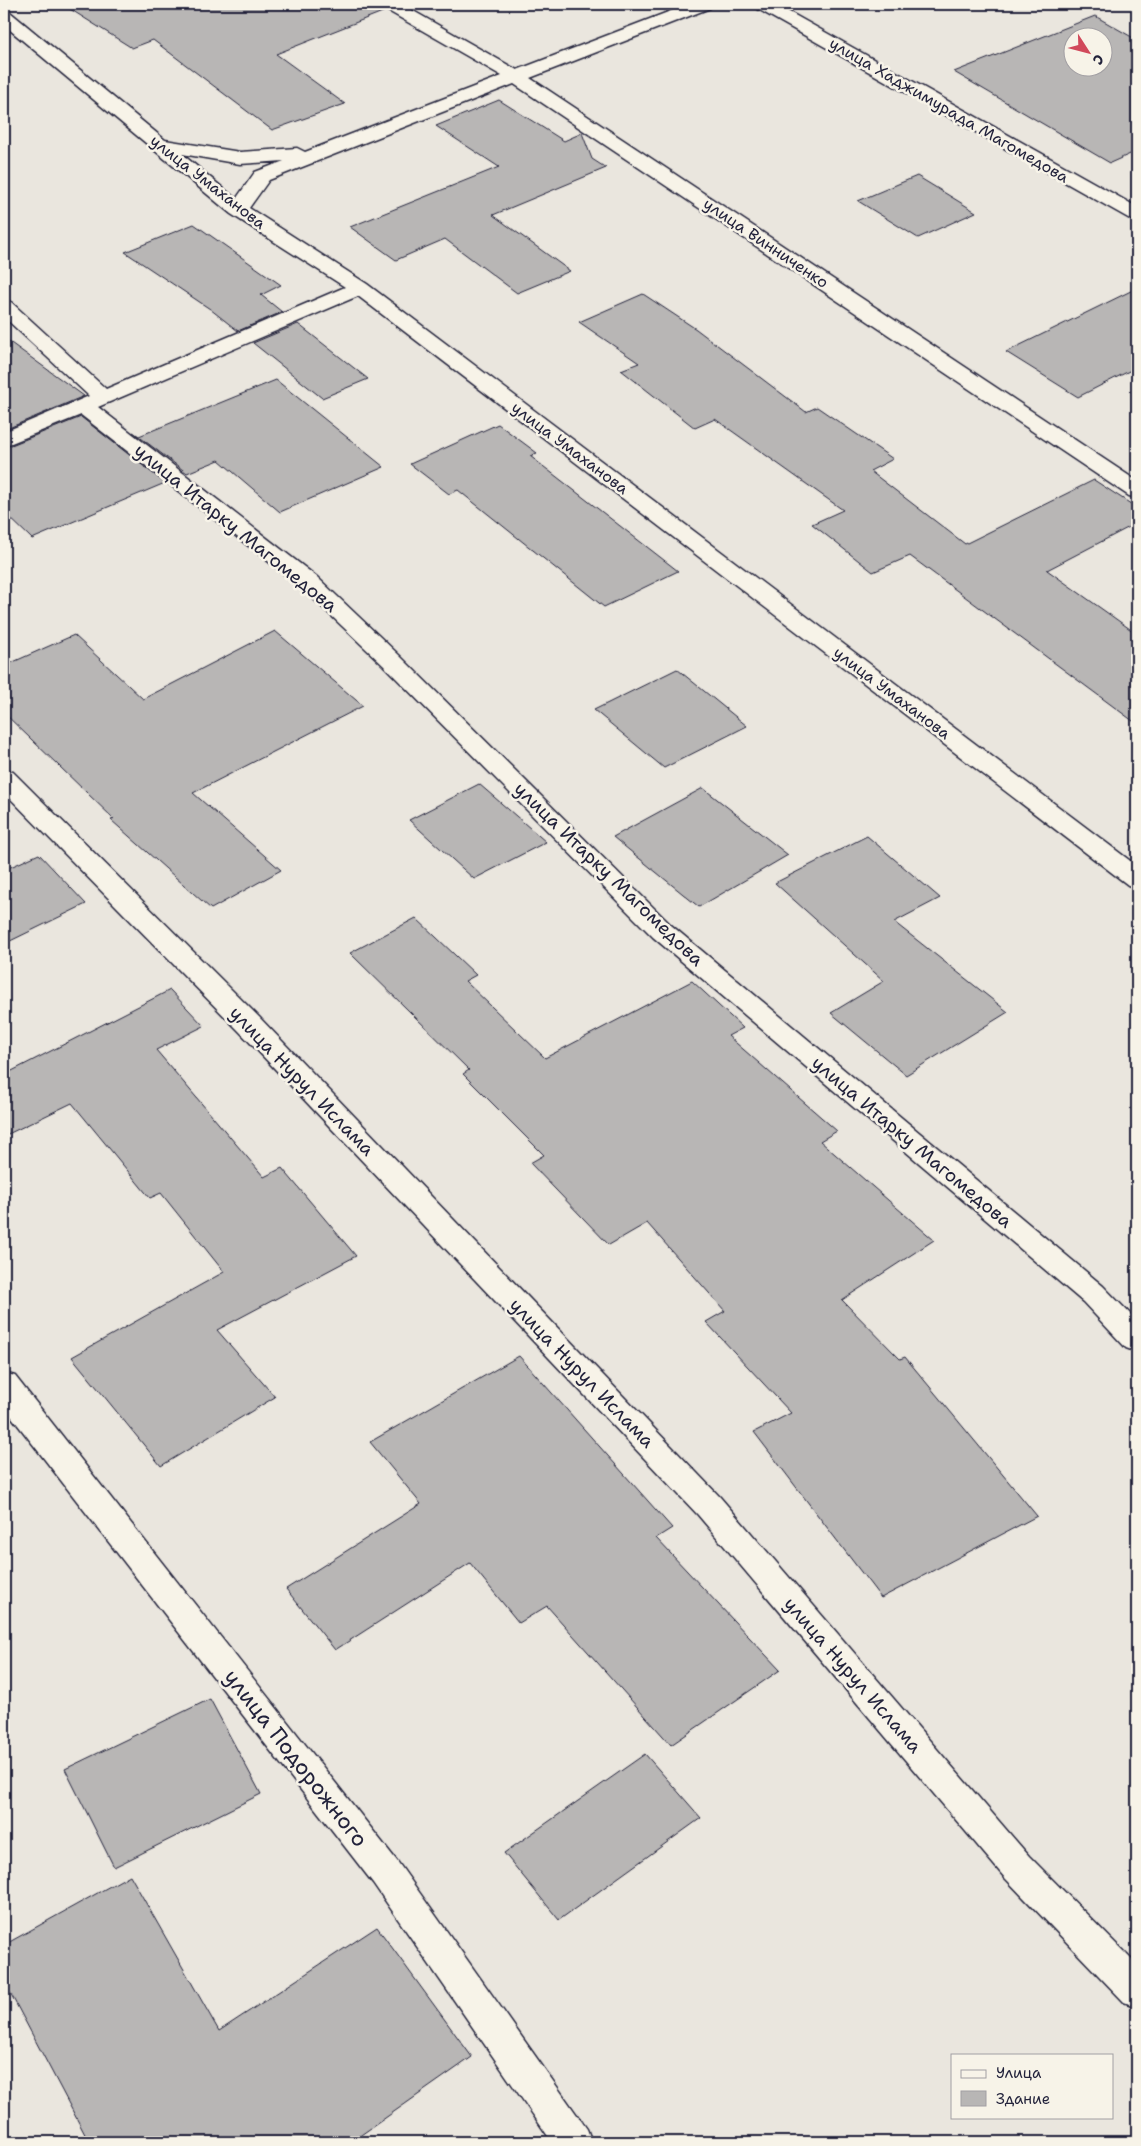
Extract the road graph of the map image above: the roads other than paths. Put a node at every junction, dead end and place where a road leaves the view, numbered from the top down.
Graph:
1 (389, 4) edge
2 (704, 4) edge
3 (762, 4) edge
4 (4, 16) edge
5 (516, 77) junction
6 (160, 145) junction
7 (323, 151) junction
8 (238, 210) junction
9 (1137, 216) edge
10 (360, 288) junction
11 (4, 306) edge
12 (94, 402) junction
13 (4, 440) edge
14 (1137, 491) edge
15 (4, 778) edge
16 (1137, 879) edge
17 (1137, 1340) edge
18 (4, 1385) edge
19 (1137, 1990) edge
20 (574, 2142) edge

1 - 5 street, улица Винниченко
2 - 5 street
3 - 9 street, улица Хаджимурада Магомедова
4 - 6 street, улица Умаханова
5 - 7 street
5 - 14 street, улица Винниченко
6 - 7 street
6 - 8 street, улица Умаханова
7 - 8 street
8 - 10 street, улица Умаханова
10 - 12 street
10 - 16 street, улица Умаханова
11 - 12 street, улица Итарку Магомедова
12 - 13 street
12 - 17 street, улица Итарку Магомедова
15 - 19 street, улица Нурул Ислама
18 - 20 street, улица Подорожного

